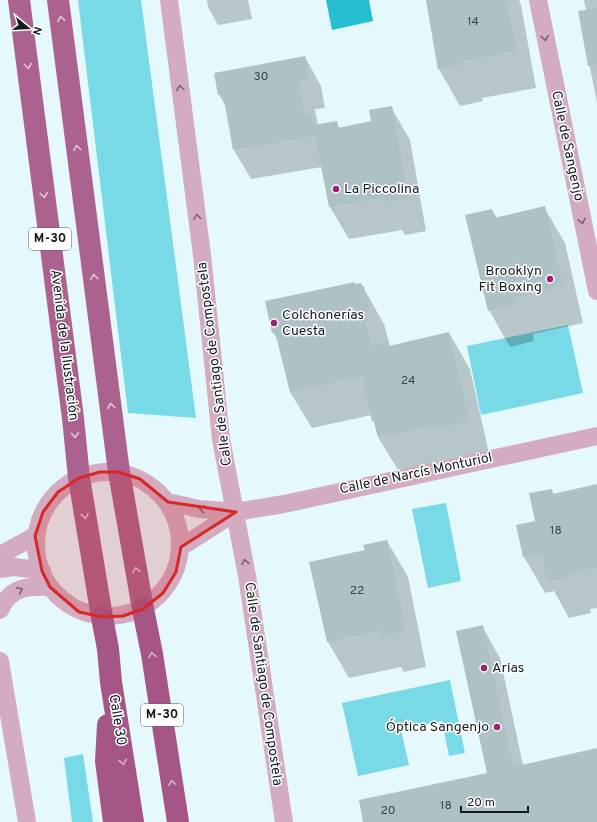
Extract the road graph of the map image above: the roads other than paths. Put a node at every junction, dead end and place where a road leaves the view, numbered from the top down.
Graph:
1 (19, 0) edge
2 (58, 0) edge
3 (169, 0) edge
4 (538, 0) edge
5 (597, 291) edge
6 (597, 436) edge
7 (119, 472) junction
8 (79, 478) junction
9 (168, 502) junction
10 (236, 512) junction
11 (36, 536) junction
12 (181, 547) junction
13 (0, 555) edge
14 (0, 569) edge
15 (42, 571) junction
16 (50, 587) junction
17 (143, 609) junction
18 (0, 610) edge
19 (102, 618) junction
20 (0, 661) edge
21 (111, 682) junction
22 (27, 822) edge
23 (114, 822) edge
24 (133, 822) edge
25 (178, 822) edge
26 (284, 822) edge

1 -> 8 highway, Avenida de la Ilustración / M-30
7 -> 2 highway, M-30
10 -> 3 street, Calle de Santiago de Compostela
4 -> 5 street, Calle de Sangenjo
6 - 10 street, Calle de Narcís Monturiol
7 - 8 street
7 - 9 street
17 -> 7 highway, M-30
8 - 11 street
8 -> 19 highway, Avenida de la Ilustración / M-30
10 -> 9 street, Calle de Narcís Monturiol
9 - 12 street
10 - 12 street, Calle de Narcís Monturiol
26 -> 10 street, Calle de Santiago de Compostela
11 - 13 street
11 - 15 street
12 - 17 street
14 - 15 street
15 - 16 street
18 -> 16 street
16 - 19 street
17 - 19 street
25 -> 17 highway, M-30
19 - 21 highway, Calle 30 / M-30
20 - 22 street
21 - 23 highway
21 -> 24 highway, Calle 30 / M-30

